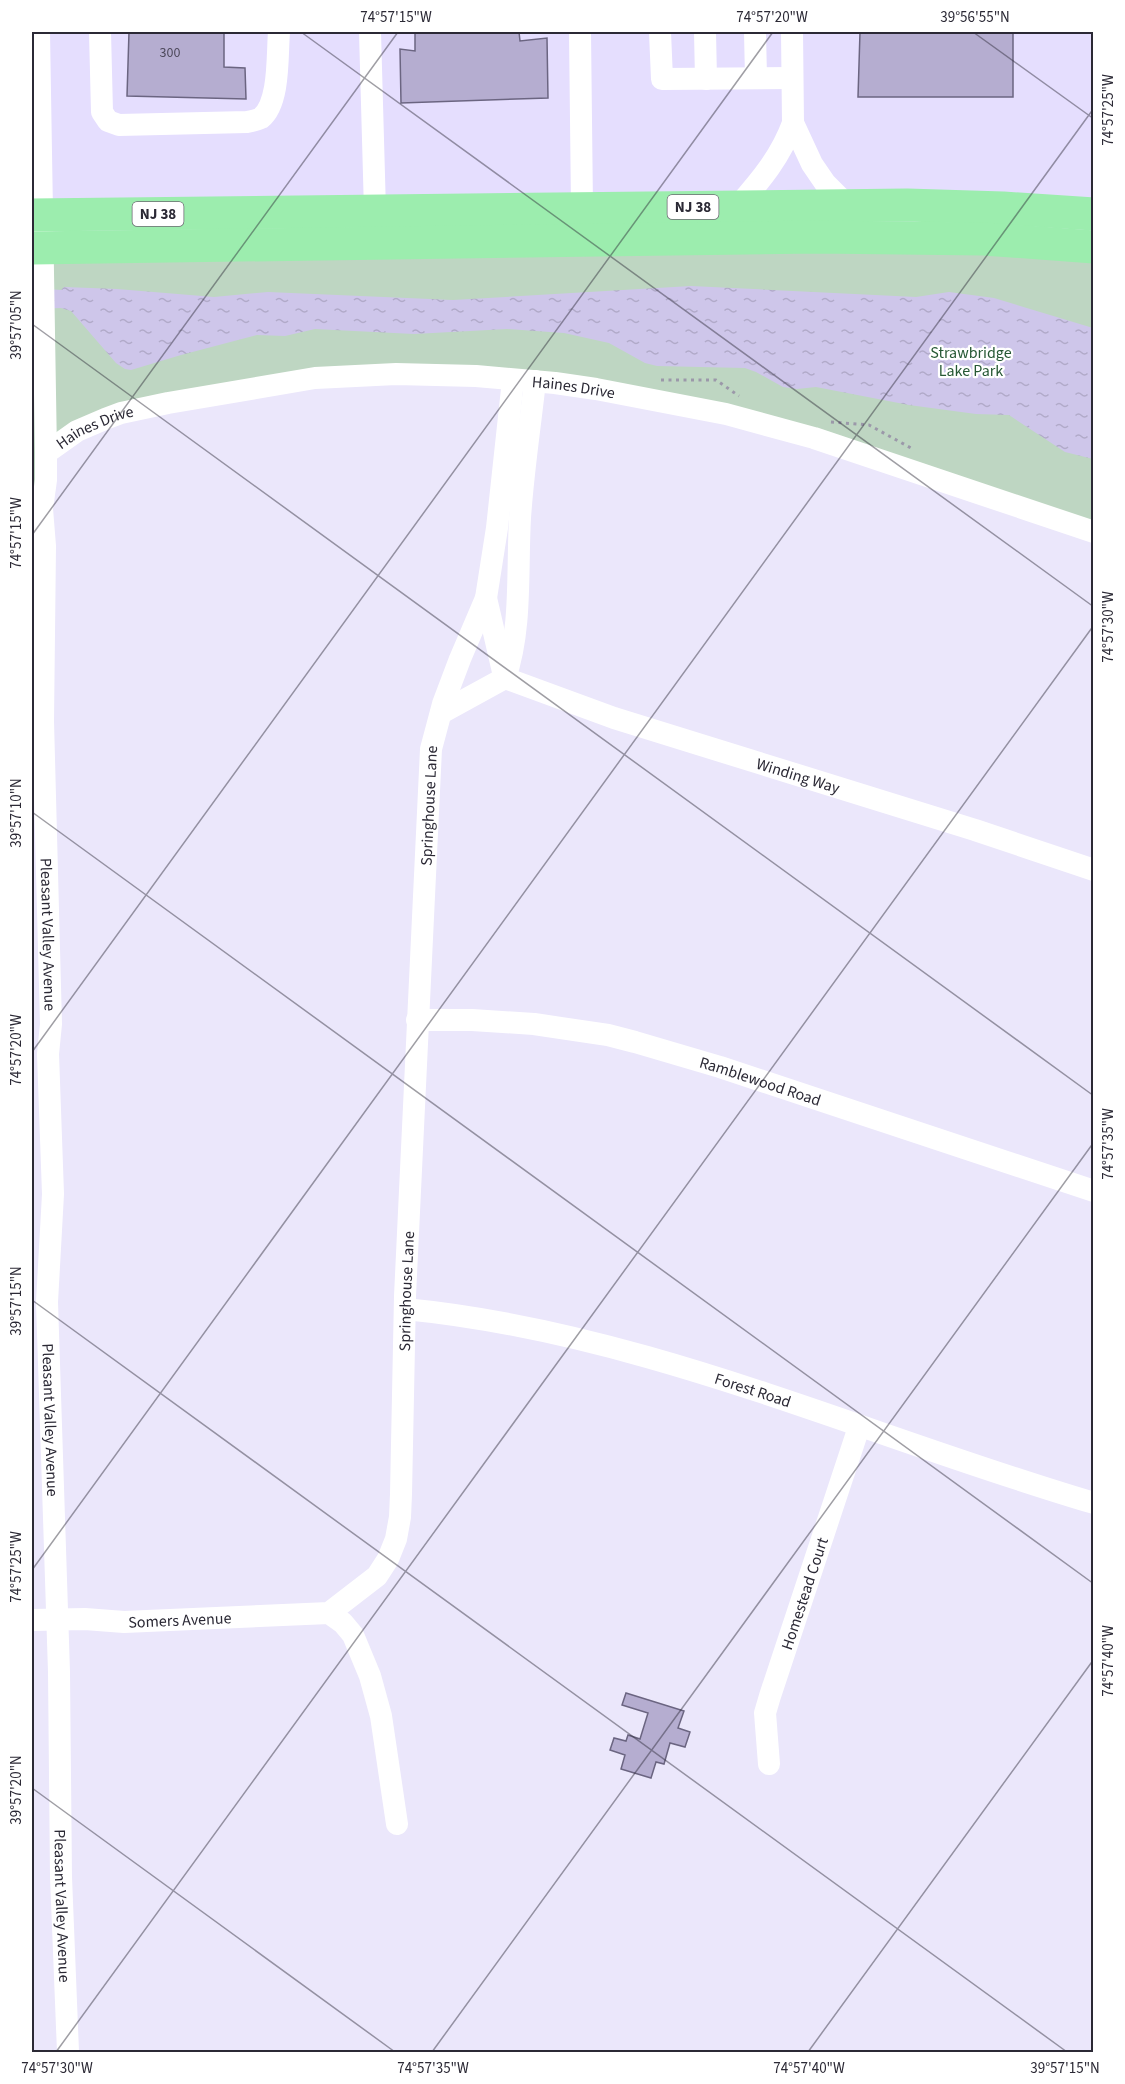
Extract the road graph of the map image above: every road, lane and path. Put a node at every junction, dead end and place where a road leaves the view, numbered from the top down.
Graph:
1 (39, 32) edge
2 (100, 32) edge
3 (279, 32) edge
4 (370, 32) edge
5 (580, 32) edge
6 (660, 32) edge
7 (705, 32) edge
8 (755, 32) edge
9 (792, 32) edge
10 (756, 78) junction
11 (792, 78) junction
12 (706, 79) junction
13 (793, 123) junction
14 (847, 205) junction
15 (738, 206) junction
16 (582, 208) junction
17 (375, 211) junction
18 (1094, 214) edge
19 (36, 215) edge
20 (1094, 247) edge
21 (39, 258) edge
22 (524, 381) junction
23 (46, 453) junction
24 (37, 509) edge
25 (1094, 532) edge
26 (486, 598) junction
27 (505, 678) junction
28 (441, 713) junction
29 (38, 721) edge
30 (1094, 870) edge
31 (417, 1020) junction
32 (40, 1054) edge
33 (1094, 1191) edge
34 (405, 1309) junction
35 (860, 1427) junction
36 (1094, 1503) edge
37 (329, 1613) junction
38 (32, 1620) edge
39 (58, 1620) junction
40 (769, 1764) dead end
41 (397, 1824) dead end
42 (68, 2052) edge

1 - 19 street, Pleasant Valley Avenue
2 - 3 street
4 - 17 street
5 - 16 street
6 - 12 street
7 - 12 street
8 - 10 street
9 - 11 street
10 - 11 street
10 - 12 street
11 - 13 street
13 - 14 street
13 - 15 street
14 - 15 highway, NJ 38
14 - 18 highway, NJ 38
15 - 16 highway, NJ 38
16 - 17 highway, NJ 38
17 - 19 highway, NJ 38
19 - 21 street, Pleasant Valley Avenue
20 - 21 highway, NJ 38
21 - 23 street, Pleasant Valley Avenue
22 - 23 street, Haines Drive
22 - 25 street, Haines Drive
22 - 26 street, Springhouse Lane
22 - 27 street
23 - 24 street, Pleasant Valley Avenue
24 - 29 street, Pleasant Valley Avenue
26 - 27 street, Springhouse Lane
26 - 28 street, Springhouse Lane
27 - 28 street
27 - 30 street, Winding Way
28 - 31 street, Springhouse Lane
29 - 32 street, Pleasant Valley Avenue
31 - 33 street, Ramblewood Road
31 - 34 street, Springhouse Lane
32 - 39 street, Pleasant Valley Avenue
34 - 35 street, Forest Road
34 - 37 street, Springhouse Lane
35 - 36 street, Forest Road
35 - 40 street, Homestead Court
37 - 39 street, Somers Avenue
37 - 41 street
38 - 39 street, Somers Avenue
39 - 42 street, Pleasant Valley Avenue

